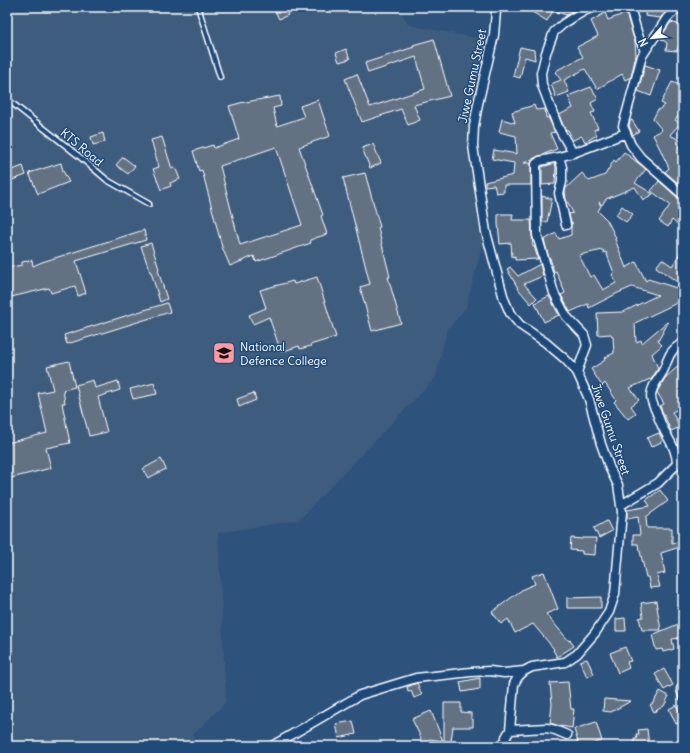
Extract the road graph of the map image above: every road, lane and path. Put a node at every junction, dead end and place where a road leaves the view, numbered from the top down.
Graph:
1 (198, 7) edge
2 (496, 7) edge
3 (595, 7) edge
4 (630, 7) edge
5 (679, 7) edge
6 (645, 51) junction
7 (220, 77) dead end
8 (7, 99) edge
9 (626, 133) junction
10 (573, 154) junction
11 (559, 157) junction
12 (683, 194) edge
13 (149, 204) dead end
14 (566, 225) dead end
15 (683, 343) edge
16 (576, 372) junction
17 (680, 462) edge
18 (621, 505) junction
19 (524, 671) junction
20 (510, 730) junction
21 (567, 735) dead end
22 (272, 746) edge
23 (505, 746) edge

1 - 7 lane
2 - 16 street, Jiwe Gumu Street
3 - 10 street
4 - 6 street
5 - 6 street
6 - 9 street
8 - 13 lane, KTS Road
9 - 10 street
9 - 12 street
10 - 11 street
11 - 14 street
11 - 16 street
15 - 17 street
16 - 18 street, Jiwe Gumu Street
17 - 18 street
18 - 19 street, Jiwe Gumu Street
19 - 20 street
19 - 22 street, Jiwe Gumu Street
20 - 21 street
20 - 23 street

